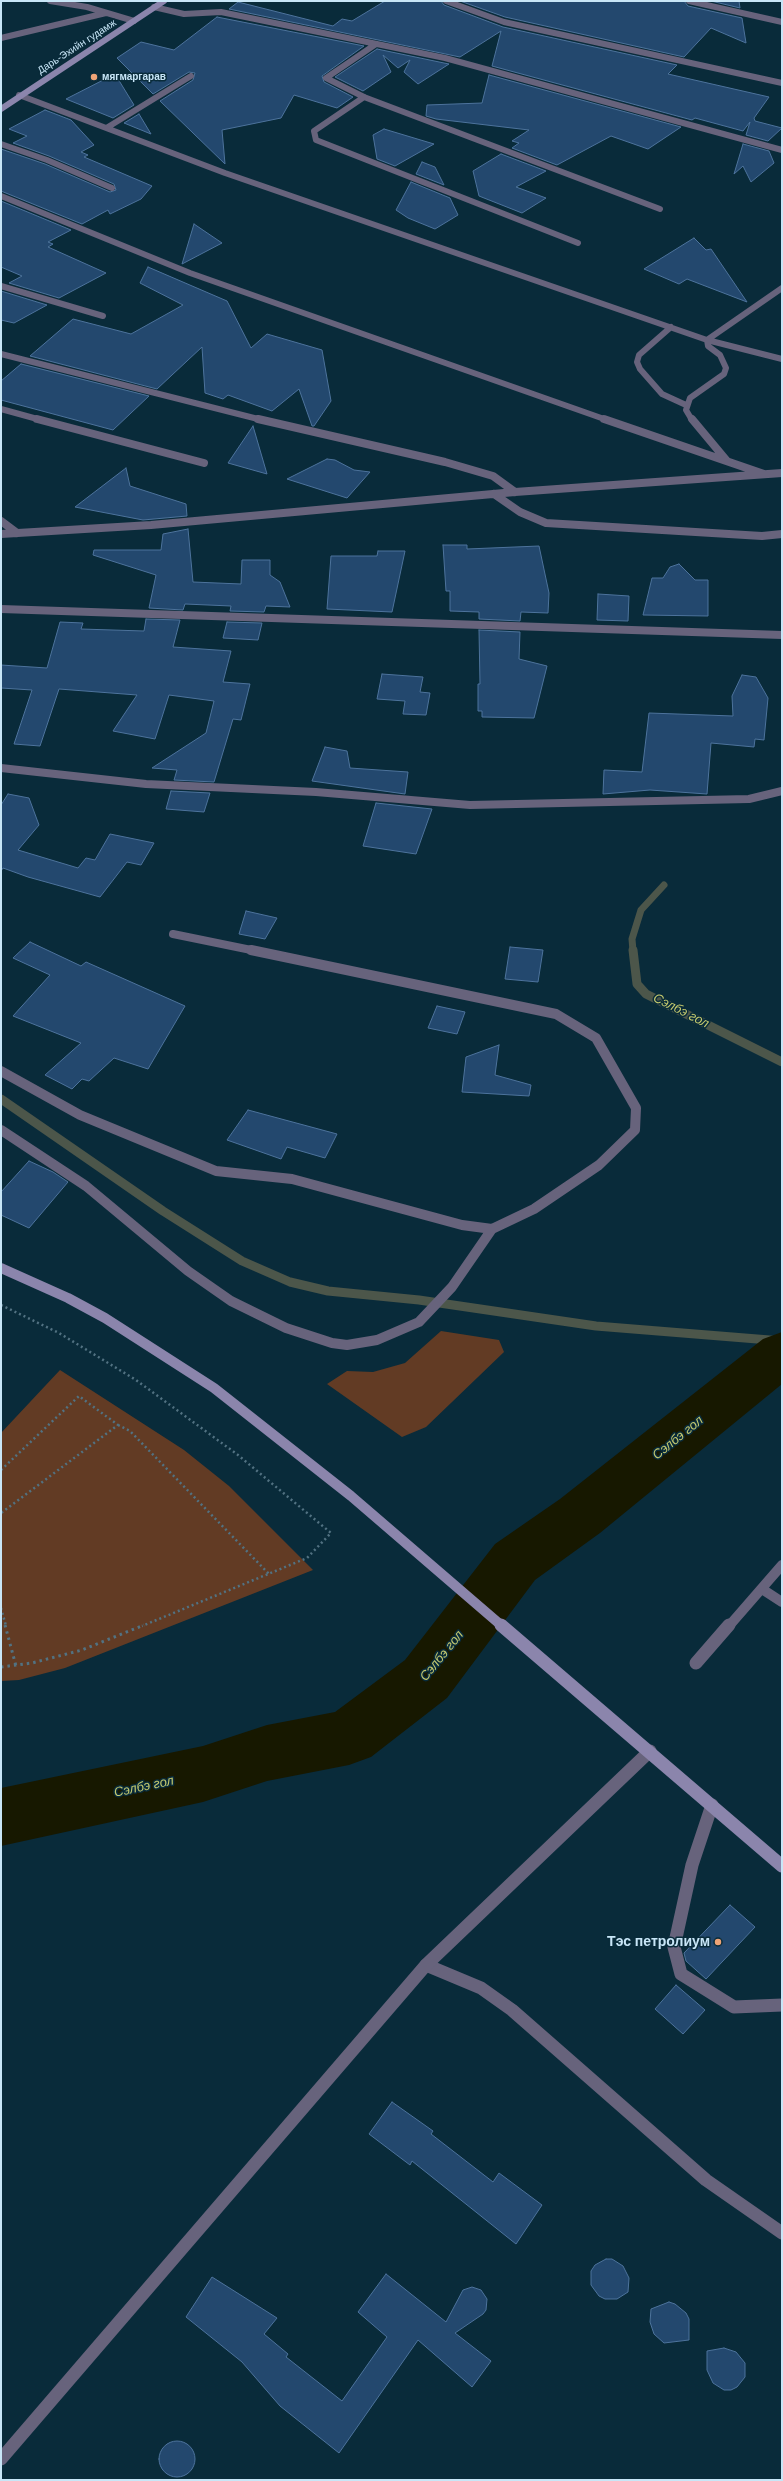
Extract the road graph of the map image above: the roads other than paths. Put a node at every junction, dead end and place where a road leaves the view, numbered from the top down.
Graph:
1 (50, 1) edge
2 (164, 1) edge
3 (446, 1) edge
4 (689, 1) edge
5 (154, 7) junction
6 (106, 13) junction
7 (134, 21) junction
8 (782, 22) edge
9 (1, 38) edge
10 (376, 44) junction
11 (191, 76) dead end
12 (782, 83) edge
13 (19, 95) junction
14 (364, 97) junction
15 (1, 109) edge
16 (108, 127) junction
17 (1, 144) edge
18 (782, 150) edge
19 (112, 188) dead end
20 (1, 196) edge
21 (660, 209) dead end
22 (578, 243) dead end
23 (1, 286) edge
24 (782, 288) edge
25 (103, 316) dead end
26 (671, 327) junction
27 (707, 340) junction
28 (1, 354) edge
29 (782, 359) edge
30 (686, 405) junction
31 (1, 409) edge
32 (727, 461) junction
33 (204, 463) dead end
34 (782, 473) edge
35 (764, 474) junction
36 (515, 492) junction
37 (494, 494) junction
38 (1, 521) edge
39 (17, 533) junction
40 (1, 534) edge
41 (782, 534) edge
42 (1, 609) edge
43 (782, 635) edge
44 (1, 768) edge
45 (782, 791) edge
46 (173, 934) dead end
47 (1, 1071) edge
48 (1, 1130) edge
49 (492, 1229) junction
50 (1, 1268) edge
51 (782, 1565) edge
52 (762, 1589) junction
53 (782, 1602) edge
54 (696, 1663) dead end
55 (650, 1751) junction
56 (712, 1805) junction
57 (782, 1866) edge
58 (426, 1966) junction
59 (782, 2005) edge
60 (782, 2233) edge
61 (1, 2459) edge

1 - 6 street
2 - 5 main road, Дарь-Эхийн гудамж
3 - 12 street
4 - 8 street
5 - 7 main road, Дарь-Эхийн гудамж
5 - 10 street
6 - 7 street
6 - 9 street
7 - 13 main road, Дарь-Эхийн гудамж
10 - 14 street
10 - 18 street
11 - 16 street
13 - 15 main road, Дарь-Эхийн гудамж
13 - 16 street
14 - 21 street
14 - 22 street
16 - 26 street
17 - 19 street
20 - 32 street
23 - 25 street
24 - 27 street
26 - 27 street
26 - 30 street
27 - 29 street
27 - 30 street
28 - 36 street
30 - 32 street
31 - 33 street
32 - 35 street
34 - 35 street
35 - 36 street
36 - 37 street
37 - 39 street
37 - 41 street
38 - 39 street
39 - 40 street
42 - 43 street
44 - 45 street
46 - 49 street
47 - 49 street
48 - 49 street
50 - 55 main road
51 - 52 street
52 - 53 street
52 - 54 street
55 - 56 main road
55 - 58 street
56 - 57 main road
56 - 59 street
58 - 60 street
58 - 61 street

